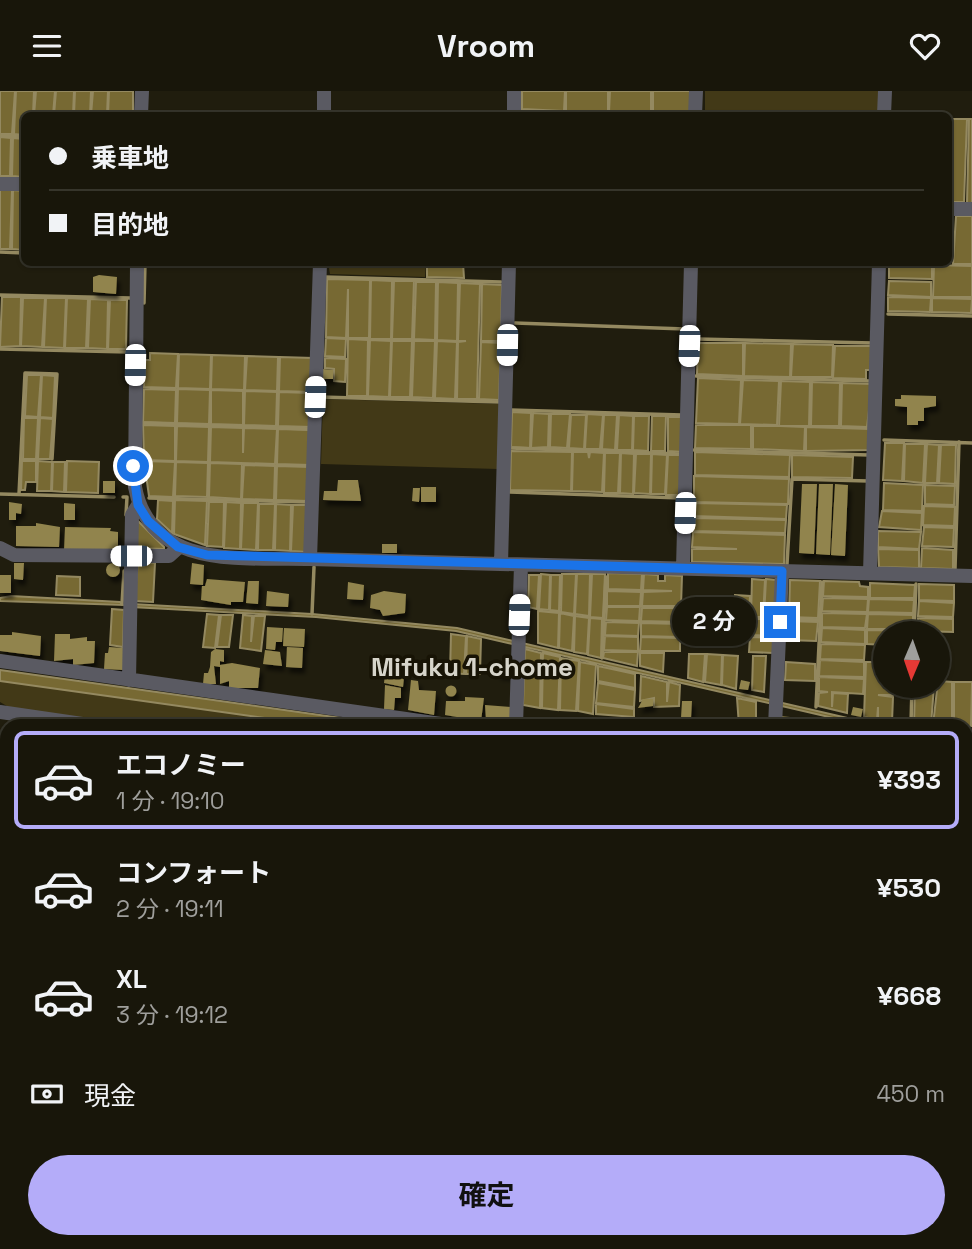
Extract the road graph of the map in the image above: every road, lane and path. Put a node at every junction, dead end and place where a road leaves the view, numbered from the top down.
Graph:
1 (142, 91) edge
2 (324, 91) edge
3 (514, 91) edge
4 (696, 91) edge
5 (885, 91) edge
6 (141, 112) edge
7 (324, 112) edge
8 (514, 112) edge
9 (695, 112) edge
10 (884, 112) edge
11 (0, 184) edge
12 (21, 184) edge
13 (952, 209) edge
14 (972, 209) edge
15 (137, 266) edge
16 (320, 266) edge
17 (509, 266) edge
18 (691, 266) edge
19 (879, 266) edge
20 (138, 505) junction
21 (178, 547) junction
22 (0, 548) edge
23 (131, 556) junction
24 (310, 559) junction
25 (501, 564) junction
26 (521, 565) junction
27 (683, 568) junction
28 (782, 571) junction
29 (870, 573) junction
30 (972, 576) edge
31 (0, 661) edge
32 (129, 680) junction
33 (4, 711) edge
34 (53, 719) edge
35 (405, 719) edge
36 (516, 719) edge
37 (775, 719) edge

1 - 6 street
2 - 7 street
3 - 8 street
4 - 9 street
5 - 10 street
11 - 12 street
13 - 14 street
15 - 20 street
16 - 24 street
17 - 25 street
18 - 27 street
19 - 29 street
20 - 21 street
20 - 23 street
21 - 23 street
21 - 24 street
22 - 23 street
23 - 32 street
24 - 25 street
25 - 26 street
26 - 27 street
26 - 36 street
27 - 28 street
28 - 29 street
28 - 37 street
29 - 30 street
31 - 32 street
32 - 35 street
33 - 34 street

